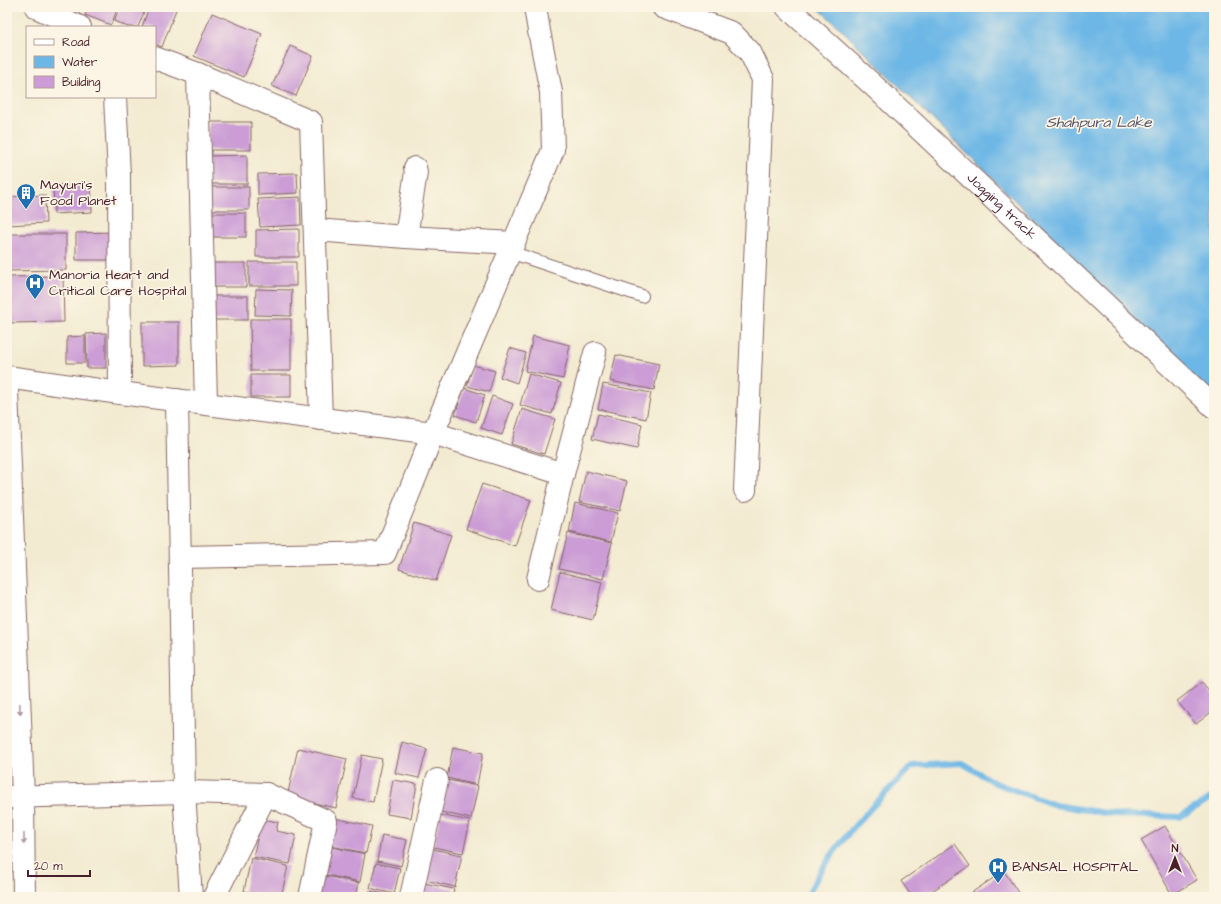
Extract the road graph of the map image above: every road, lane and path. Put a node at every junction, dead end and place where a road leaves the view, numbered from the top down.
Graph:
1 (36, 7) edge
2 (535, 7) edge
3 (663, 7) edge
4 (787, 7) edge
5 (78, 26) edge
6 (156, 58) edge
7 (198, 74) junction
8 (115, 98) edge
9 (415, 168) dead end
10 (315, 230) junction
11 (406, 237) junction
12 (512, 248) junction
13 (642, 296) dead end
14 (595, 353) dead end
15 (7, 377) edge
16 (7, 390) edge
17 (120, 393) junction
18 (177, 400) junction
19 (206, 404) junction
20 (1214, 407) edge
21 (321, 419) junction
22 (433, 433) junction
23 (563, 474) junction
24 (745, 490) dead end
25 (180, 557) junction
26 (538, 579) dead end
27 (437, 780) dead end
28 (184, 792) junction
29 (266, 794) junction
30 (15, 797) edge
31 (24, 897) edge
32 (191, 897) edge
33 (214, 897) edge
34 (310, 897) edge
35 (412, 897) edge

1 - 5 street
2 - 12 street
3 - 24 street
4 - 20 street, Jogging track
6 - 7 street
7 - 10 street
7 - 19 street
8 - 17 street
9 - 11 street
10 - 11 street
10 - 21 street
11 - 12 street
12 - 13 lane
12 - 22 street
14 - 23 street
15 - 17 street
16 -> 30 street
17 - 18 street
18 - 19 street
18 - 25 street
19 - 21 street
21 - 22 street
22 - 23 street
22 - 25 street
23 - 26 street
25 - 28 street
27 - 35 street
28 - 29 street
28 - 30 street
28 - 32 street
29 - 33 street
29 - 34 street
30 -> 31 street

